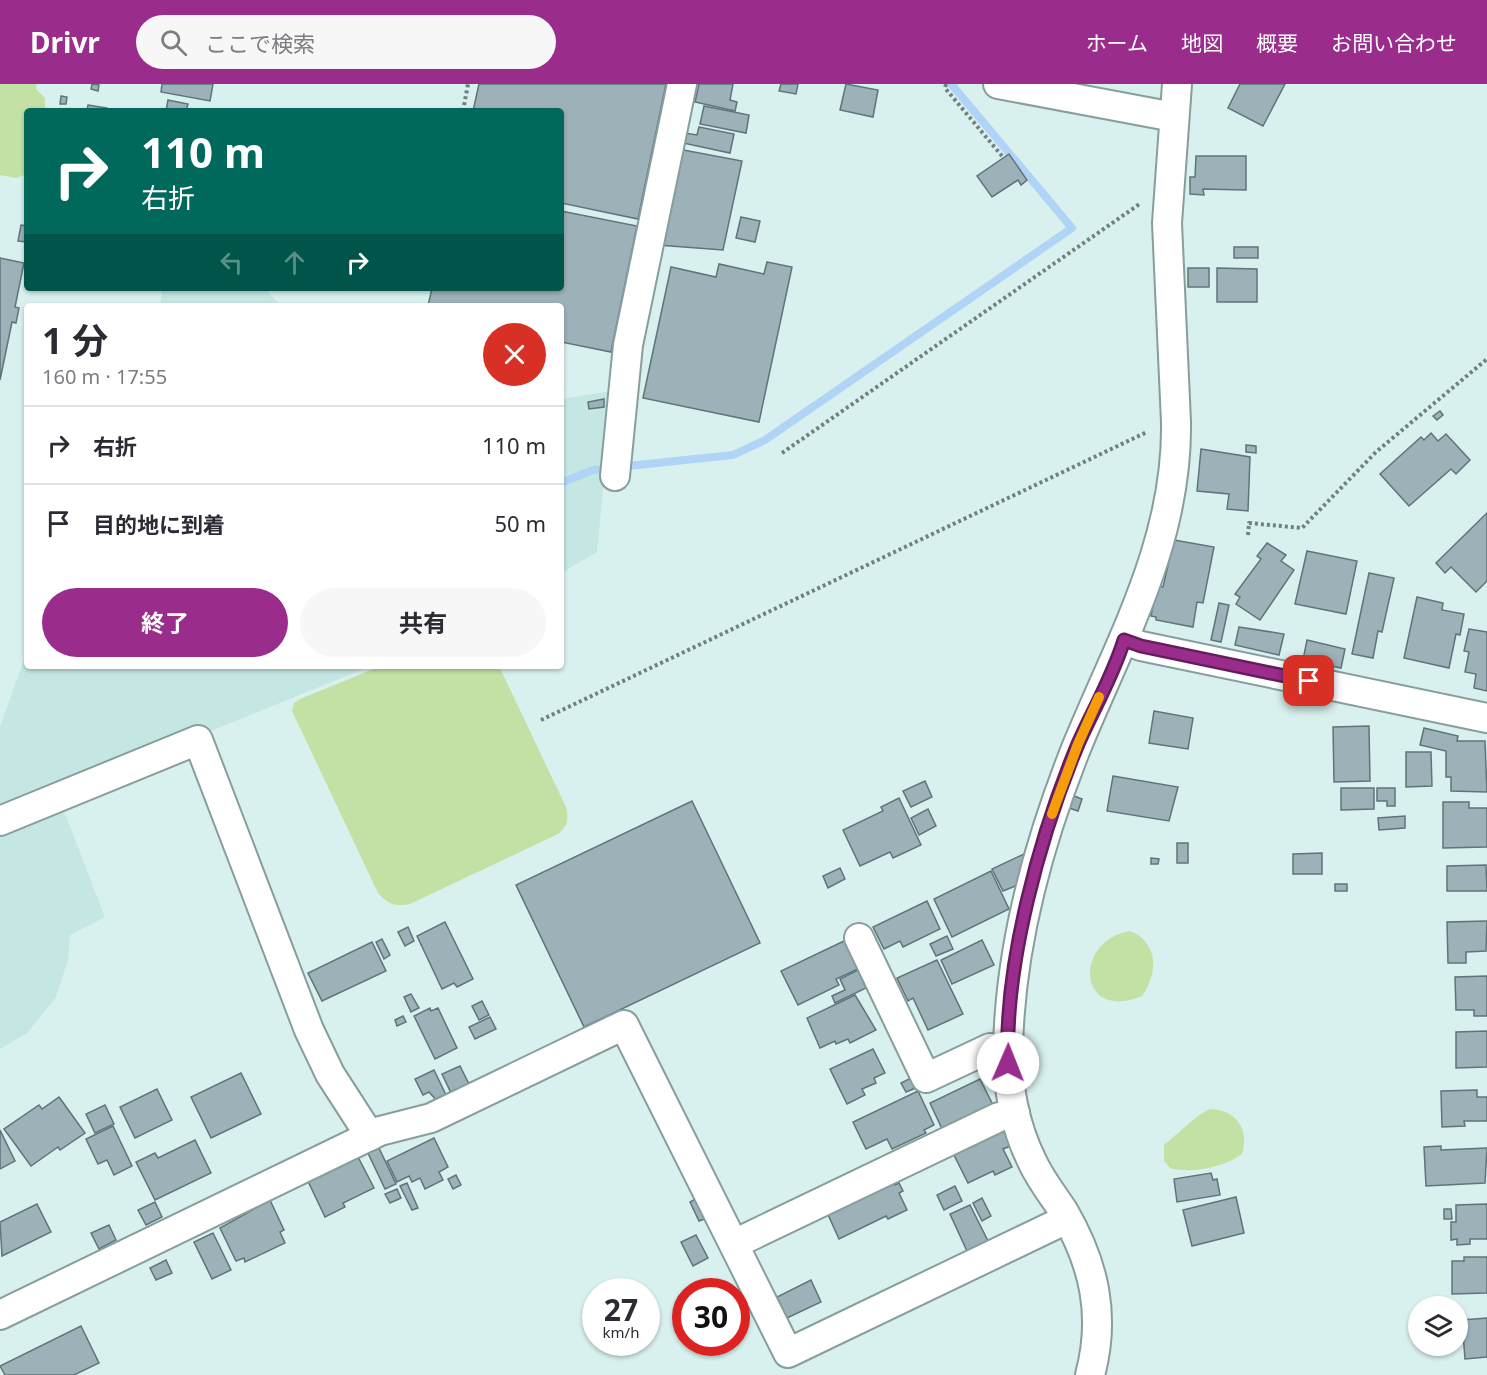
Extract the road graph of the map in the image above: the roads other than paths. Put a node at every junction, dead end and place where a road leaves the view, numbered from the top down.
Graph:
1 (682, 84) edge
2 (998, 84) edge
3 (1177, 84) edge
4 (1174, 117) junction
5 (615, 476) dead end
6 (1124, 640) junction
7 (1487, 718) edge
8 (0, 821) edge
9 (858, 938) dead end
10 (1008, 1049) junction
11 (1015, 1113) junction
12 (370, 1136) junction
13 (1067, 1219) junction
14 (734, 1244) junction
15 (0, 1315) edge
16 (1090, 1375) edge

1 - 5 street
2 - 4 street
3 - 4 street
4 - 6 street
6 - 7 street
6 - 10 street
8 - 12 street
9 - 10 street
10 - 11 street
11 - 13 street
11 - 14 street
12 - 14 street
12 - 15 street
13 - 14 street
13 - 16 street

